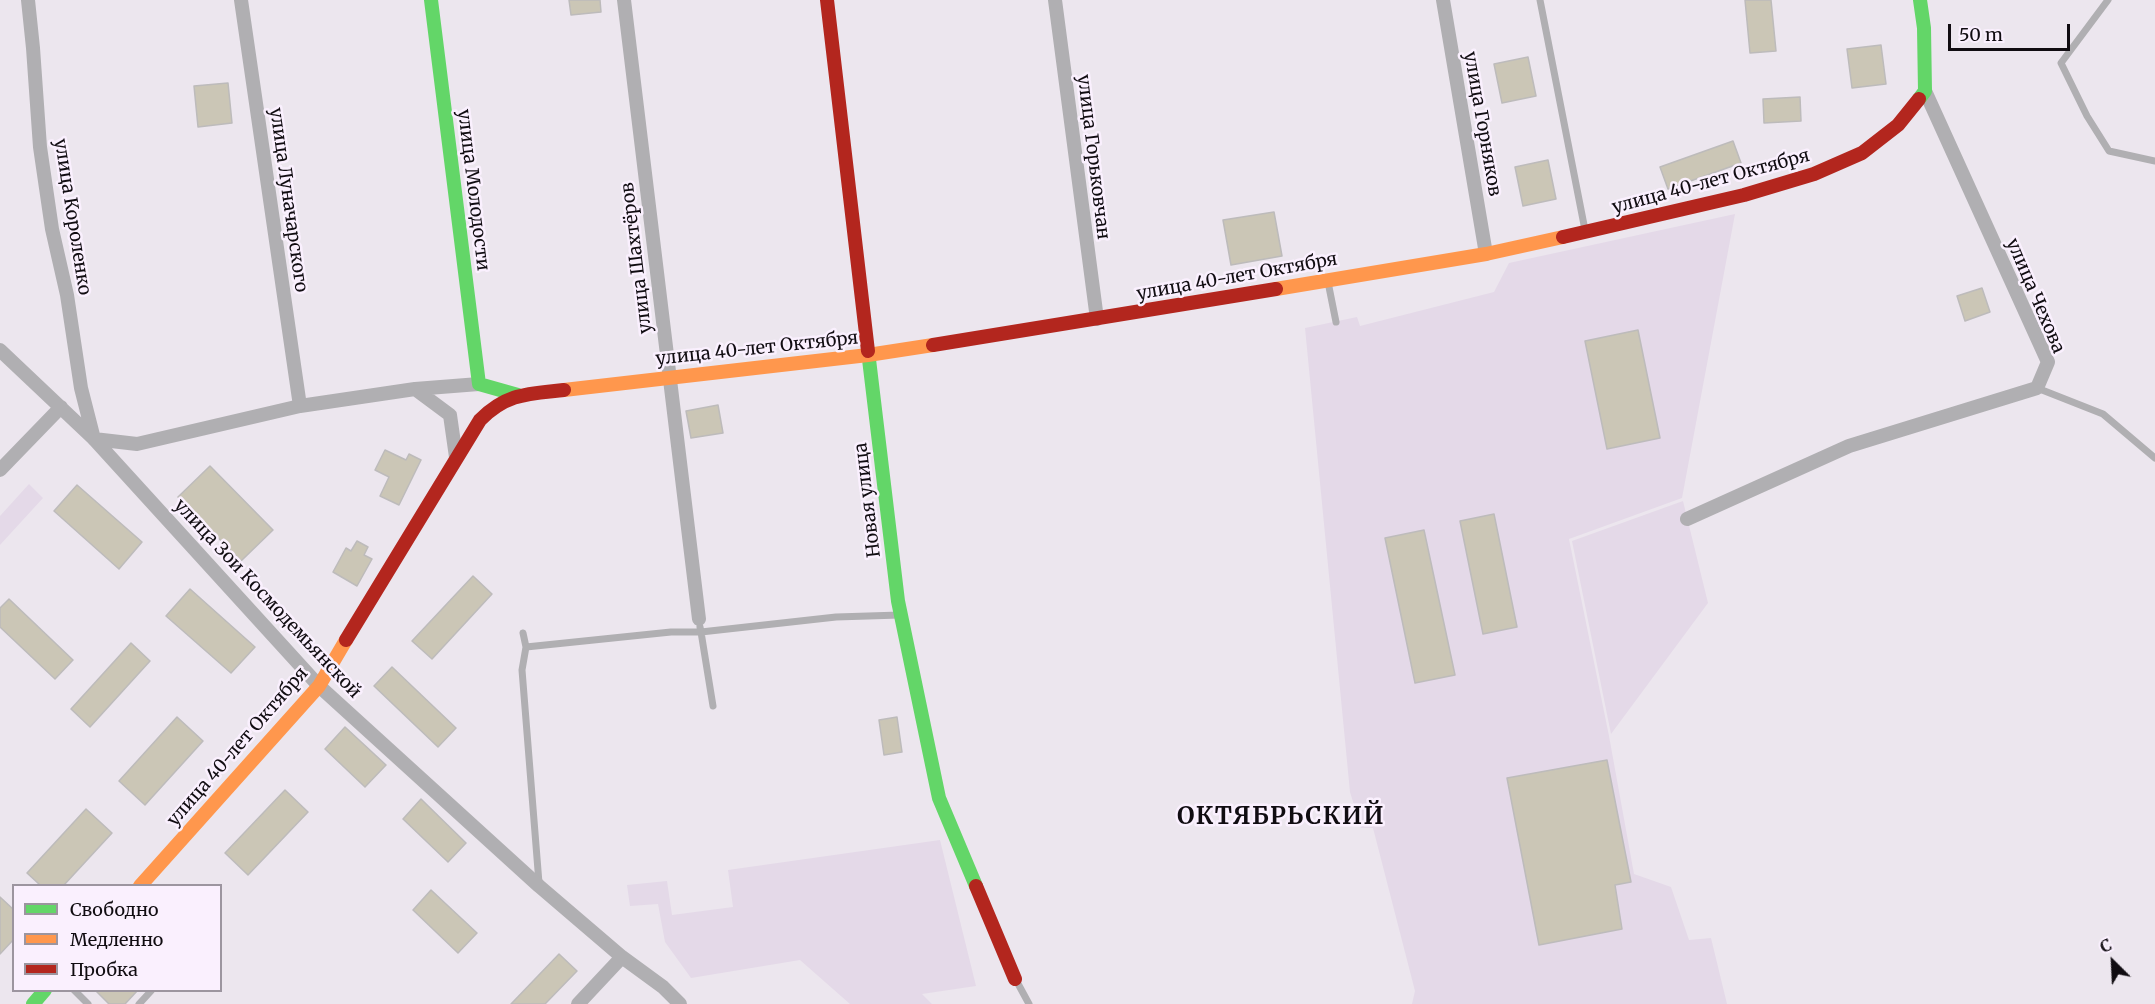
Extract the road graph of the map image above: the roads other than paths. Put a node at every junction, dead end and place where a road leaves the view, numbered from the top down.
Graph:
1 (28, 0) edge
2 (241, 0) edge
3 (431, 0) edge
4 (624, 0) edge
5 (827, 0) edge
6 (1054, 0) edge
7 (1443, 0) edge
8 (1540, 0) edge
9 (1920, 0) edge
10 (2108, 0) edge
11 (1925, 91) junction
12 (2155, 161) edge
13 (1586, 233) junction
14 (1486, 254) junction
15 (1328, 279) junction
16 (1096, 319) junction
17 (1336, 322) dead end
18 (0, 350) edge
19 (868, 355) junction
20 (669, 376) junction
21 (479, 384) junction
22 (2037, 388) junction
23 (414, 389) junction
24 (518, 394) junction
25 (300, 406) junction
26 (61, 407) junction
27 (94, 439) junction
28 (456, 457) junction
29 (2155, 458) edge
30 (0, 470) edge
31 (1687, 519) dead end
32 (901, 615) junction
33 (700, 625) junction
34 (523, 633) dead end
35 (526, 647) junction
36 (319, 686) junction
37 (713, 706) dead end
38 (141, 884) edge
39 (539, 886) junction
40 (622, 957) junction
41 (1015, 979) joint
42 (43, 992) edge
43 (76, 992) edge
44 (150, 992) edge
45 (33, 1004) edge
46 (88, 1004) edge
47 (139, 1004) edge
48 (578, 1004) edge
49 (680, 1004) edge
50 (1029, 1004) edge

1 - 27 street, улица Короленко
2 - 25 street, улица Луначарского
3 - 21 street, улица Молодости
4 - 20 street, улица Шахтёров
5 - 19 street, Новая улица
6 - 16 street, улица Горьковчан
7 - 14 street, улица Горняков
8 - 13 lane
9 - 11 street, улица Чехова
10 - 12 lane
11 - 13 street, улица 40-лет Октября
11 - 22 street, улица Чехова
13 - 14 street, улица 40-лет Октября
14 - 15 street, улица 40-лет Октября
15 - 16 street, улица 40-лет Октября
15 - 17 lane
16 - 19 street, улица 40-лет Октября
18 - 26 street, улица Зои Космодемьянской
19 - 20 street, улица 40-лет Октября
19 - 32 street, Новая улица
20 - 24 street, улица 40-лет Октября
20 - 33 street, улица Шахтёров
21 - 23 street, улица 40-лет Октября
21 - 24 street, улица 40-лет Октября
22 - 29 lane
22 - 31 street
23 - 25 street, улица 40-лет Октября
23 - 28 street
24 - 28 street, улица 40-лет Октября
25 - 27 street, улица 40-лет Октября
26 - 27 street, улица Зои Космодемьянской
26 - 30 street
27 - 36 street, улица Зои Космодемьянской
28 - 36 street, улица 40-лет Октября
32 - 33 lane
32 - 41 street, Новая улица
33 - 35 lane
33 - 37 lane
34 - 35 lane
35 - 39 lane
36 - 38 street, улица 40-лет Октября
36 - 39 street, улица Зои Космодемьянской
39 - 40 street, улица Зои Космодемьянской
40 - 48 street
40 - 49 street, улица Зои Космодемьянской
41 - 50 lane
42 - 45 street
43 - 46 lane
44 - 47 lane

